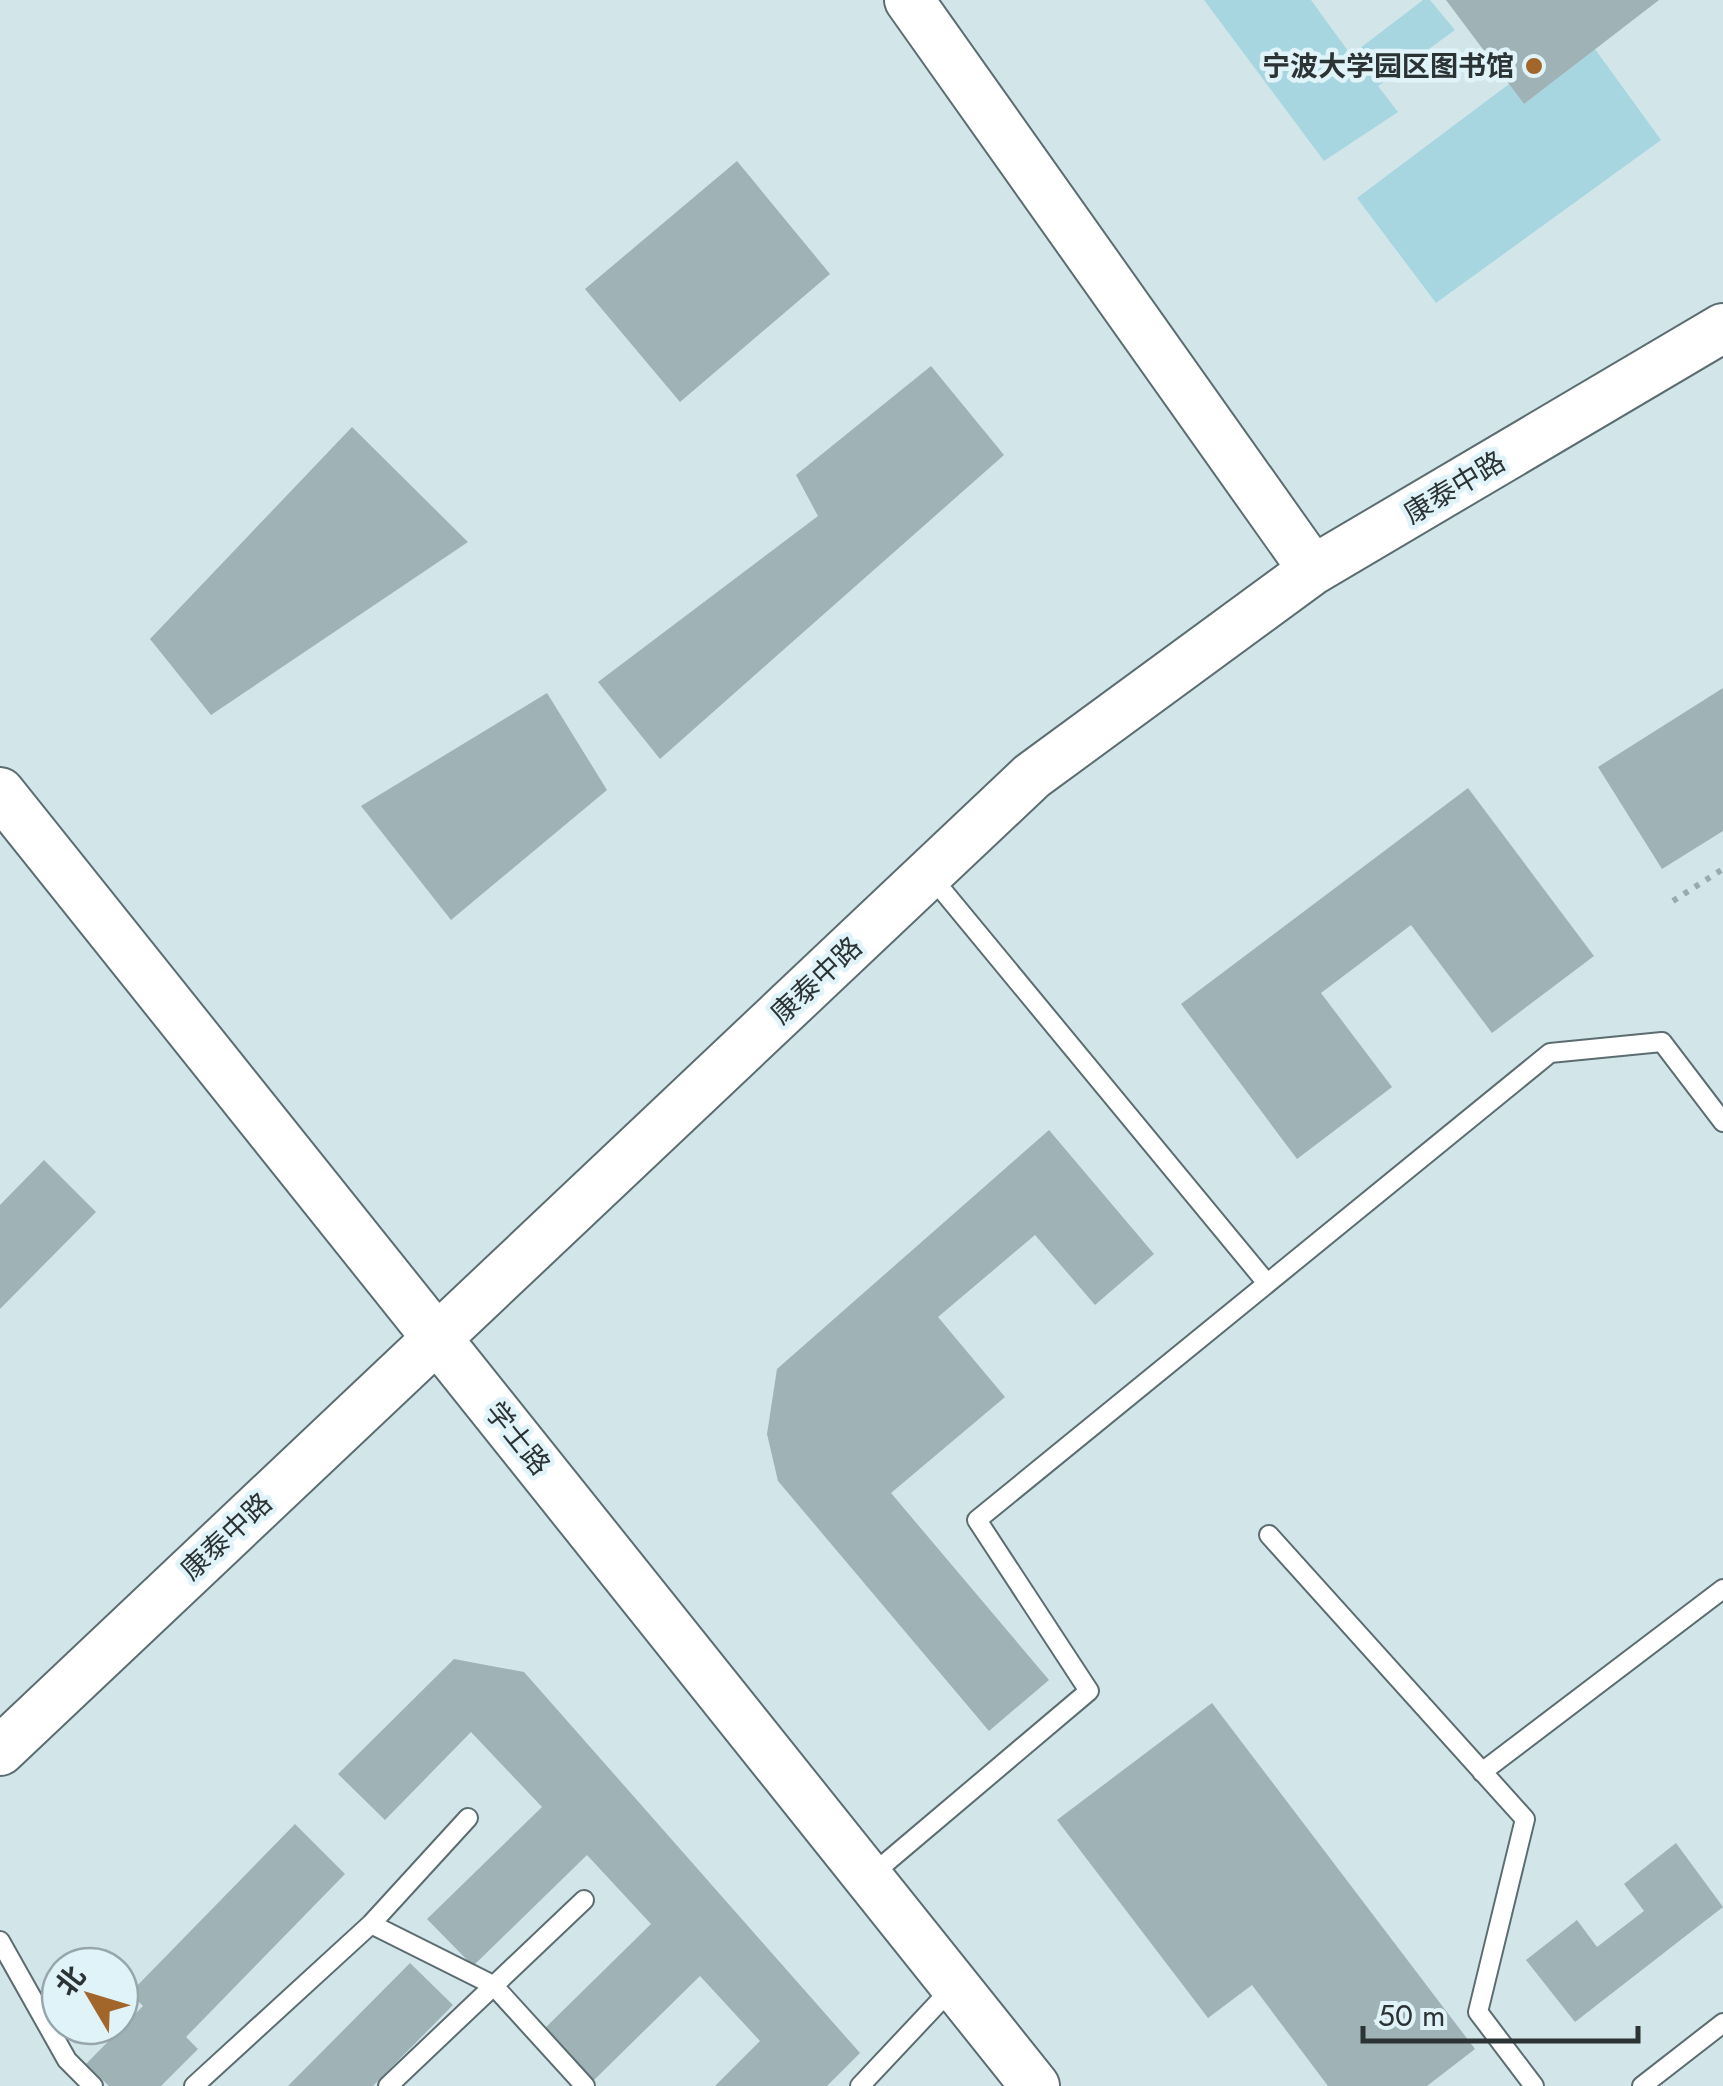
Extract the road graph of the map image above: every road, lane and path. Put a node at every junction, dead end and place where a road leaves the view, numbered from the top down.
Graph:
1 (909, 0) edge
2 (1723, 328) edge
3 (1313, 570) junction
4 (0, 792) edge
5 (1723, 869) edge
6 (929, 874) junction
7 (1673, 901) dead end
8 (1723, 1122) edge
9 (1266, 1282) junction
10 (437, 1336) junction
11 (1269, 1536) dead end
12 (1723, 1588) edge
13 (0, 1751) edge
14 (1482, 1772) junction
15 (468, 1818) dead end
16 (868, 1878) junction
17 (584, 1900) dead end
18 (371, 1924) junction
19 (0, 1941) edge
20 (492, 1985) junction
21 (955, 1986) junction
22 (1723, 2024) edge
23 (94, 2086) edge
24 (194, 2086) edge
25 (388, 2086) edge
26 (585, 2086) edge
27 (860, 2086) edge
28 (1035, 2086) edge
29 (1534, 2086) edge
30 (1642, 2086) edge

1 - 3 street
2 - 3 street, 康泰中路
3 - 6 street, 康泰中路
4 - 10 street, 学士路
5 - 7 path
6 - 9 lane
6 - 10 street, 康泰中路
8 - 9 lane
9 - 16 lane
10 - 13 street, 康泰中路
10 - 16 street, 学士路
11 - 14 lane
12 - 14 lane
14 - 29 lane
15 - 18 lane
16 - 21 street, 学士路
17 - 20 lane
18 - 20 lane
18 - 24 lane
19 - 23 lane
20 - 25 lane
20 - 26 lane
21 - 27 lane
21 - 28 street, 学士路
22 - 30 lane

